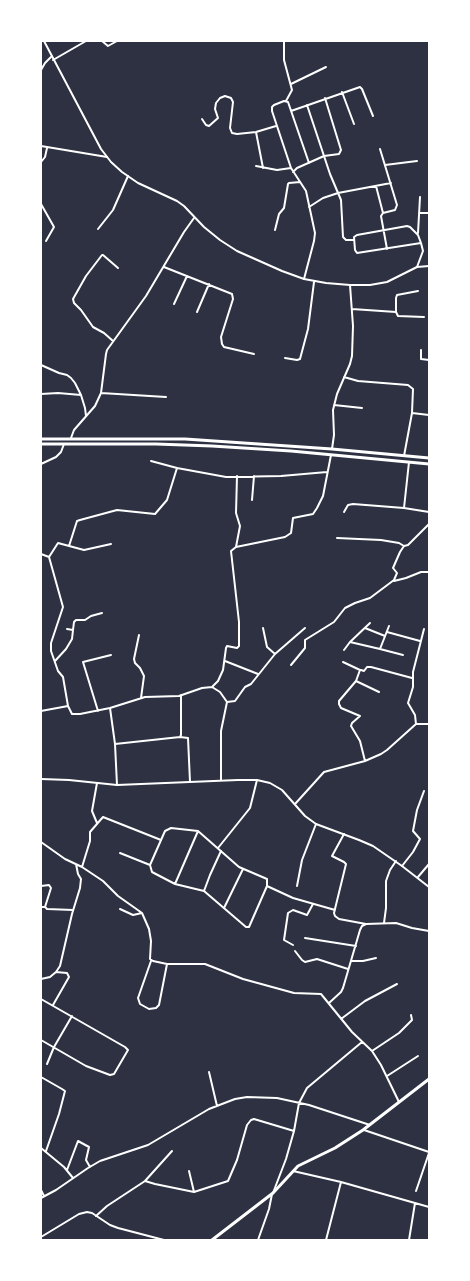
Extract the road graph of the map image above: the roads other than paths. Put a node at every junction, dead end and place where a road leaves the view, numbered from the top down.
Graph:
1 (44, 41) edge
2 (86, 41) edge
3 (102, 41) edge
4 (117, 41) edge
5 (284, 41) edge
6 (51, 57) junction
7 (53, 60) junction
8 (326, 67) dead end
9 (41, 70) edge
10 (291, 84) junction
11 (342, 92) junction
12 (325, 98) junction
13 (286, 101) junction
14 (307, 104) junction
15 (291, 111) junction
16 (373, 116) dead end
17 (202, 119) dead end
18 (354, 124) dead end
19 (276, 126) junction
20 (256, 132) junction
21 (41, 146) edge
22 (47, 148) junction
23 (380, 149) dead end
24 (324, 156) junction
25 (107, 157) junction
26 (417, 161) dead end
27 (41, 162) edge
28 (309, 163) junction
29 (385, 165) junction
30 (256, 166) dead end
31 (263, 168) junction
32 (290, 168) junction
33 (293, 172) junction
34 (128, 176) junction
35 (300, 182) junction
36 (391, 182) junction
37 (376, 186) junction
38 (338, 193) junction
39 (420, 197) dead end
40 (41, 204) edge
41 (309, 207) junction
42 (383, 213) junction
43 (419, 213) junction
44 (429, 213) edge
45 (194, 218) junction
46 (98, 229) dead end
47 (276, 230) dead end
48 (384, 231) junction
49 (418, 235) junction
50 (354, 240) junction
51 (46, 241) dead end
52 (421, 243) junction
53 (387, 249) junction
54 (429, 266) edge
55 (164, 267) junction
56 (417, 267) junction
57 (118, 268) dead end
58 (187, 276) junction
59 (304, 279) junction
60 (314, 282) junction
61 (209, 284) junction
62 (350, 285) junction
63 (418, 291) dead end
64 (174, 304) dead end
65 (352, 309) junction
66 (197, 312) dead end
67 (396, 312) junction
68 (424, 317) dead end
69 (113, 341) junction
70 (421, 350) dead end
71 (254, 354) dead end
72 (285, 358) dead end
73 (429, 360) edge
74 (41, 365) edge
75 (344, 377) junction
76 (101, 393) junction
77 (41, 394) edge
78 (80, 395) junction
79 (166, 397) dead end
80 (334, 405) junction
81 (362, 408) dead end
82 (412, 413) junction
83 (429, 415) edge
84 (86, 417) junction
85 (71, 438) junction
86 (128, 438) junction
87 (41, 439) edge
88 (41, 444) edge
89 (64, 444) junction
90 (127, 444) junction
91 (293, 446) junction
92 (332, 449) junction
93 (339, 450) junction
94 (291, 451) junction
95 (332, 455) junction
96 (338, 455) junction
97 (404, 456) junction
98 (429, 458) edge
99 (151, 461) dead end
100 (409, 462) junction
101 (41, 464) edge
102 (429, 464) edge
103 (177, 468) junction
104 (328, 472) junction
105 (237, 476) junction
106 (254, 476) junction
107 (252, 500) dead end
108 (404, 508) junction
109 (344, 512) dead end
110 (429, 512) edge
111 (429, 524) edge
112 (337, 538) dead end
113 (111, 544) dead end
114 (69, 546) junction
115 (404, 546) junction
116 (236, 547) junction
117 (41, 554) edge
118 (49, 557) junction
119 (429, 572) edge
120 (393, 581) junction
121 (102, 613) dead end
122 (370, 623) dead end
123 (389, 626) dead end
124 (263, 628) dead end
125 (305, 628) dead end
126 (364, 628) junction
127 (67, 629) dead end
128 (424, 629) dead end
129 (73, 630) junction
130 (387, 632) junction
131 (139, 635) dead end
132 (385, 636) junction
133 (421, 641) junction
134 (350, 642) junction
135 (380, 649) junction
136 (344, 650) dead end
137 (275, 654) junction
138 (403, 655) dead end
139 (111, 656) dead end
140 (55, 661) junction
141 (224, 661) junction
142 (343, 662) dead end
143 (291, 665) dead end
144 (360, 670) junction
145 (258, 674) junction
146 (412, 678) junction
147 (356, 681) junction
148 (212, 687) junction
149 (379, 692) dead end
150 (180, 695) junction
151 (141, 698) junction
152 (227, 702) junction
153 (68, 706) junction
154 (110, 708) junction
155 (41, 711) edge
156 (98, 711) junction
157 (416, 724) junction
158 (429, 724) edge
159 (180, 737) junction
160 (115, 744) junction
161 (365, 761) junction
162 (41, 779) edge
163 (221, 780) junction
164 (257, 780) junction
165 (190, 782) junction
166 (97, 783) junction
167 (117, 785) junction
168 (424, 791) dead end
169 (295, 804) junction
170 (97, 823) junction
171 (316, 824) junction
172 (198, 831) junction
173 (344, 834) junction
174 (161, 840) junction
175 (41, 842) edge
176 (218, 848) junction
177 (222, 851) junction
178 (120, 853) dead end
179 (396, 861) junction
180 (76, 864) junction
181 (429, 864) edge
182 (150, 865) junction
183 (402, 866) junction
184 (82, 867) junction
185 (243, 869) junction
186 (418, 877) junction
187 (175, 884) junction
188 (41, 886) edge
189 (267, 886) junction
190 (297, 886) dead end
191 (429, 888) edge
192 (204, 891) junction
193 (313, 904) junction
194 (41, 907) edge
195 (45, 907) junction
196 (224, 908) junction
197 (120, 909) dead end
198 (73, 910) junction
199 (334, 910) junction
200 (142, 913) junction
201 (384, 923) junction
202 (366, 924) junction
203 (429, 931) edge
204 (304, 938) dead end
205 (293, 945) dead end
206 (356, 946) junction
207 (296, 951) dead end
208 (376, 958) dead end
209 (151, 960) junction
210 (351, 960) junction
211 (166, 964) junction
212 (348, 969) junction
213 (56, 972) junction
214 (41, 979) edge
215 (397, 984) dead end
216 (41, 999) edge
217 (329, 1003) junction
218 (53, 1005) junction
219 (411, 1015) dead end
220 (72, 1016) junction
221 (341, 1019) junction
222 (41, 1040) edge
223 (362, 1042) junction
224 (54, 1047) junction
225 (372, 1051) junction
226 (418, 1056) dead end
227 (47, 1064) dead end
228 (209, 1072) dead end
229 (387, 1076) junction
230 (41, 1077) edge
231 (429, 1079) edge
232 (399, 1102) junction
233 (299, 1103) junction
234 (217, 1106) junction
235 (370, 1125) junction
236 (363, 1130) junction
237 (294, 1131) junction
238 (41, 1148) edge
239 (46, 1151) junction
240 (172, 1151) dead end
241 (429, 1152) edge
242 (90, 1167) junction
243 (67, 1170) junction
244 (189, 1171) dead end
245 (293, 1171) junction
246 (73, 1178) junction
247 (145, 1181) junction
248 (341, 1182) junction
249 (41, 1190) edge
250 (416, 1191) dead end
251 (194, 1192) junction
252 (273, 1193) junction
253 (44, 1197) junction
254 (41, 1198) edge
255 (415, 1203) junction
256 (429, 1207) edge
257 (96, 1216) junction
258 (41, 1237) edge
259 (164, 1240) edge
260 (212, 1240) edge
261 (258, 1240) edge
262 (326, 1240) edge
263 (408, 1240) edge

1 - 6 street
2 - 7 street
3 - 4 street
5 - 10 street
6 - 7 street
6 - 9 street
7 - 25 street
8 - 10 street
10 - 13 street
11 - 12 street
11 - 16 street
11 - 18 street
12 - 14 street
12 - 24 street
13 - 15 street
13 - 19 street
14 - 15 street
14 - 24 street
15 - 28 street
17 - 20 street
19 - 20 street
19 - 32 street
20 - 31 street
21 - 22 street
22 - 25 street
22 - 27 street
23 - 29 street
24 - 28 street
24 - 38 street
25 - 34 street
26 - 29 street
28 - 33 street
29 - 36 street
30 - 31 street
31 - 32 street
32 - 33 street
33 - 35 street
34 - 45 street
34 - 46 street
35 - 41 street
35 - 47 street
36 - 37 street
36 - 42 street
37 - 38 street
37 - 42 street
38 - 41 street
38 - 50 street
39 - 43 street
40 - 51 street
41 - 59 street
42 - 48 street
43 - 44 street
43 - 49 street
45 - 55 street
45 - 59 street
48 - 49 street
48 - 50 street
48 - 53 street
49 - 52 street
50 - 53 street
52 - 53 street
52 - 56 street
54 - 56 street
55 - 58 street
55 - 69 street
56 - 62 street
57 - 69 street
58 - 61 street
58 - 64 street
59 - 60 street
60 - 62 street
60 - 72 street
61 - 66 street
61 - 71 street
62 - 65 street
63 - 67 street
65 - 67 street
65 - 75 street
67 - 68 street
69 - 76 street
70 - 73 street
74 - 78 street
75 - 80 street
75 - 82 street
76 - 79 street
76 - 84 street
77 - 78 street
78 - 84 street
80 - 81 street
80 - 92 street
82 - 83 street
82 - 97 street
84 - 85 street
85 - 86 highway
85 - 87 highway
86 - 90 highway
86 - 91 highway
88 - 89 highway
89 - 90 highway
89 - 101 street
90 - 94 highway
91 - 92 highway
91 - 94 highway
92 - 93 highway
93 - 96 highway
93 - 97 highway
94 - 95 highway
95 - 96 highway
95 - 104 street
96 - 100 highway
97 - 98 highway
99 - 103 street
100 - 102 highway
100 - 108 street
103 - 105 street
103 - 114 street
104 - 106 street
104 - 116 street
105 - 106 street
105 - 116 street
106 - 107 street
108 - 109 street
108 - 110 street
111 - 115 street
112 - 115 street
113 - 114 street
114 - 118 street
115 - 120 street
116 - 141 street
117 - 118 street
118 - 140 street
119 - 120 street
120 - 143 street
121 - 129 street
122 - 126 street
123 - 130 street
124 - 137 street
125 - 137 street
126 - 132 street
126 - 134 street
127 - 129 street
128 - 133 street
129 - 140 street
130 - 132 street
130 - 133 street
131 - 151 street
132 - 135 street
133 - 146 street
134 - 135 street
134 - 136 street
135 - 138 street
137 - 145 street
139 - 156 street
140 - 153 street
141 - 145 street
141 - 148 street
142 - 144 street
144 - 146 street
144 - 147 street
145 - 152 street
146 - 157 street
147 - 149 street
147 - 161 street
148 - 150 street
148 - 152 street
150 - 151 street
150 - 159 street
151 - 154 street
152 - 163 street
153 - 155 street
153 - 156 street
154 - 156 street
154 - 160 street
157 - 158 street
157 - 161 street
159 - 160 street
159 - 165 street
160 - 167 street
161 - 169 street
162 - 166 street
163 - 164 street
163 - 165 street
164 - 169 street
164 - 176 street
165 - 167 street
166 - 167 street
166 - 170 street
168 - 183 street
169 - 171 street
170 - 174 street
170 - 184 street
171 - 173 street
171 - 190 street
172 - 174 street
172 - 176 street
172 - 187 street
173 - 179 street
173 - 199 street
174 - 182 street
175 - 180 street
176 - 177 street
177 - 185 street
177 - 192 street
178 - 182 street
179 - 183 street
179 - 201 street
180 - 184 street
180 - 198 street
181 - 186 street
182 - 187 street
183 - 186 street
184 - 200 street
185 - 189 street
185 - 196 street
186 - 191 street
187 - 192 street
188 - 195 street
189 - 193 street
189 - 196 street
192 - 196 street
193 - 199 street
193 - 205 street
194 - 195 street
195 - 198 street
197 - 200 street
198 - 213 street
199 - 202 street
200 - 209 street
201 - 202 street
201 - 203 street
202 - 206 street
204 - 206 street
206 - 210 street
207 - 212 street
208 - 210 street
209 - 211 street
209 - 211 street
210 - 212 street
211 - 217 street
212 - 217 street
213 - 214 street
213 - 218 street
215 - 221 street
216 - 218 street
217 - 221 street
218 - 220 street
219 - 225 street
220 - 224 street
220 - 224 street
221 - 223 street
222 - 224 street
223 - 225 street
223 - 233 street
224 - 227 street
225 - 229 street
226 - 229 street
228 - 234 street
229 - 232 street
230 - 239 street
231 - 232 highway
232 - 235 highway
233 - 234 street
233 - 235 street
233 - 237 street
234 - 242 street
235 - 236 highway
236 - 241 street
236 - 245 highway
237 - 251 street
237 - 252 street
238 - 239 street
239 - 243 street
240 - 247 street
241 - 250 street
242 - 243 street
242 - 246 street
243 - 246 street
244 - 251 street
245 - 248 street
245 - 252 highway
246 - 253 street
247 - 251 street
247 - 257 street
248 - 255 street
248 - 262 street
249 - 253 street
252 - 260 highway
252 - 261 street
253 - 254 street
255 - 256 street
255 - 263 street
257 - 258 street
257 - 259 street

